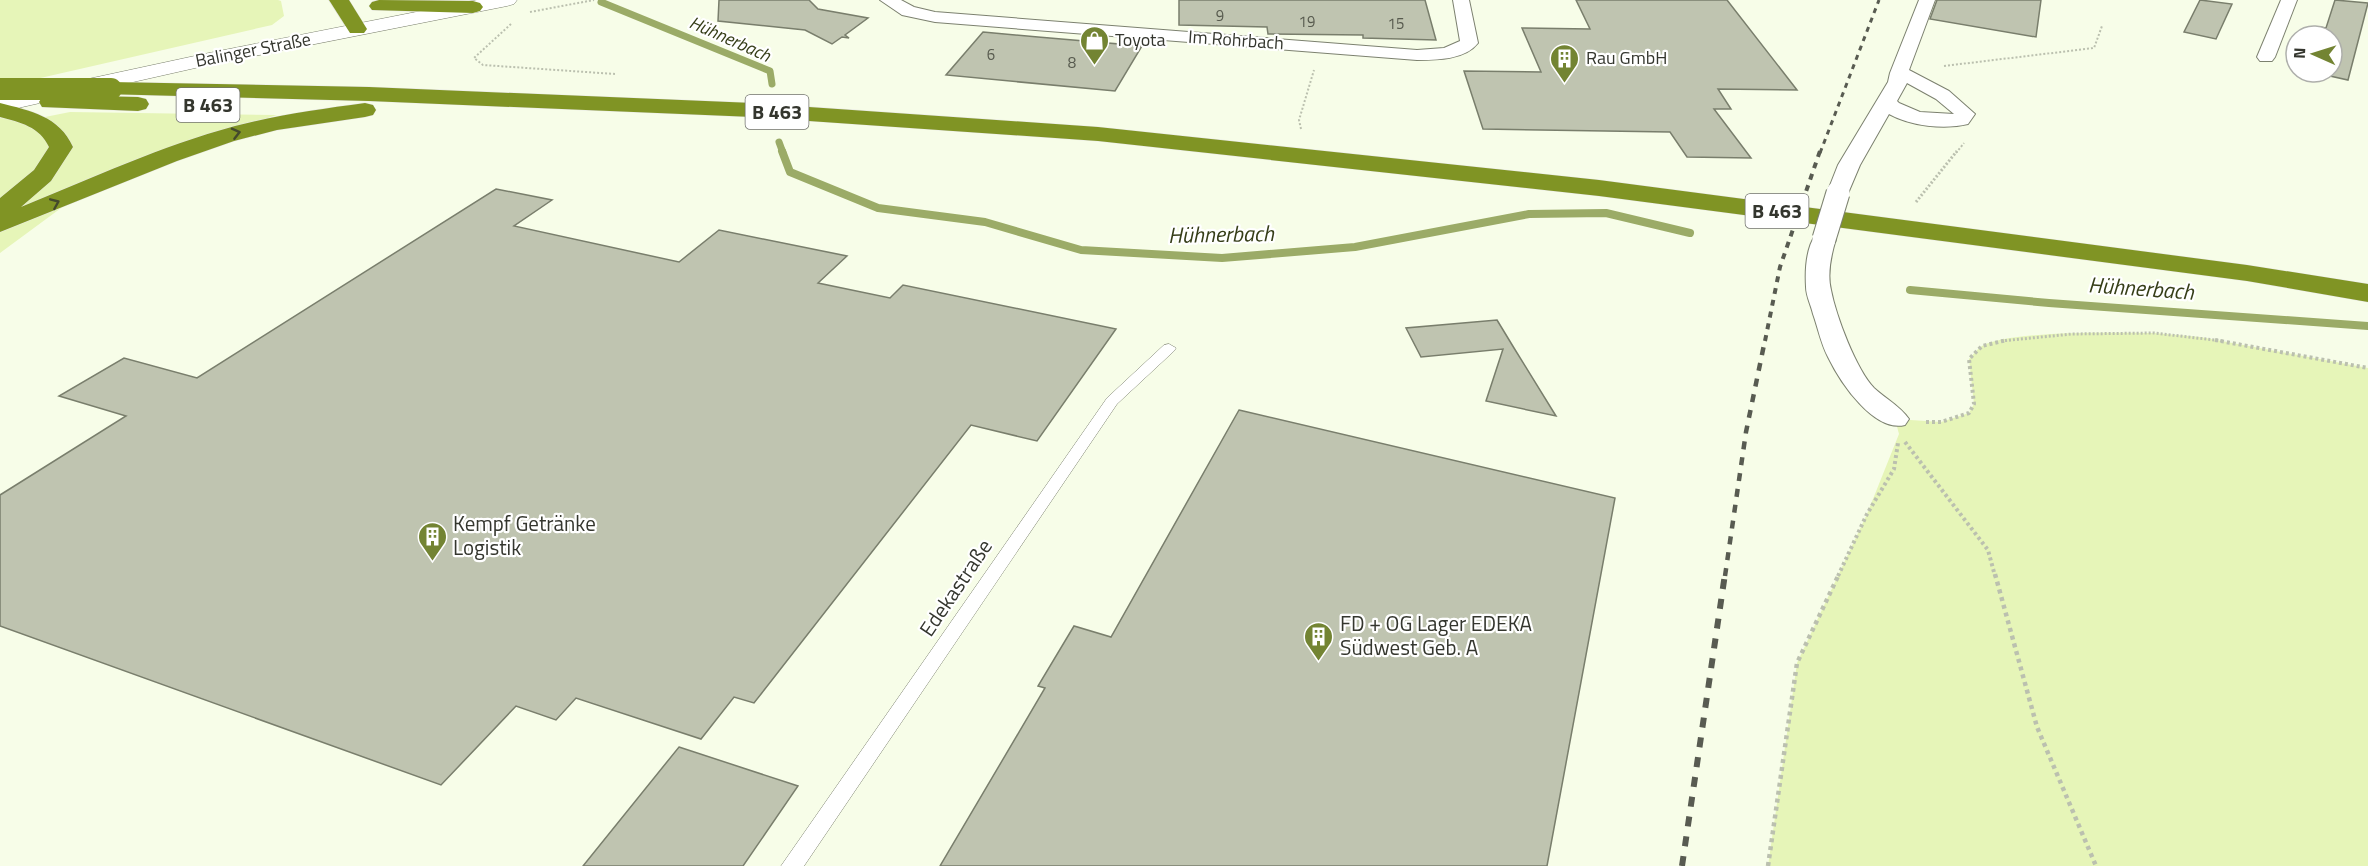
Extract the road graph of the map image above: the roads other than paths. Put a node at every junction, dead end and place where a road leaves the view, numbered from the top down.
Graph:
1 (339, 0) edge
2 (507, 0) edge
3 (888, 0) edge
4 (1461, 0) edge
5 (1927, 0) edge
6 (2289, 0) edge
7 (379, 10) edge
8 (357, 29) junction
9 (2266, 57) dead end
10 (1899, 73) junction
11 (0, 89) edge
12 (1885, 101) junction
13 (2, 108) edge
14 (367, 110) junction
15 (1184, 145) junction
16 (0, 210) edge
17 (0, 225) edge
18 (2368, 293) edge
19 (1169, 348) dead end
20 (1895, 418) road end
21 (792, 866) edge

1 - 8 highway
2 - 7 main road, Balinger Straße
3 - 4 street, Im Rohrbach
5 - 10 street
6 - 9 street
7 - 8 main road, Balinger Straße
8 - 13 main road, Balinger Straße
10 - 12 street
10 - 12 street
11 - 15 highway, B 463, bridge
12 - 20 street, bridge
13 - 14 highway, B 463
13 - 16 highway
14 - 15 highway, B 463
17 -> 14 highway
15 - 18 highway, B 463
19 - 21 lane, Edekastraße

